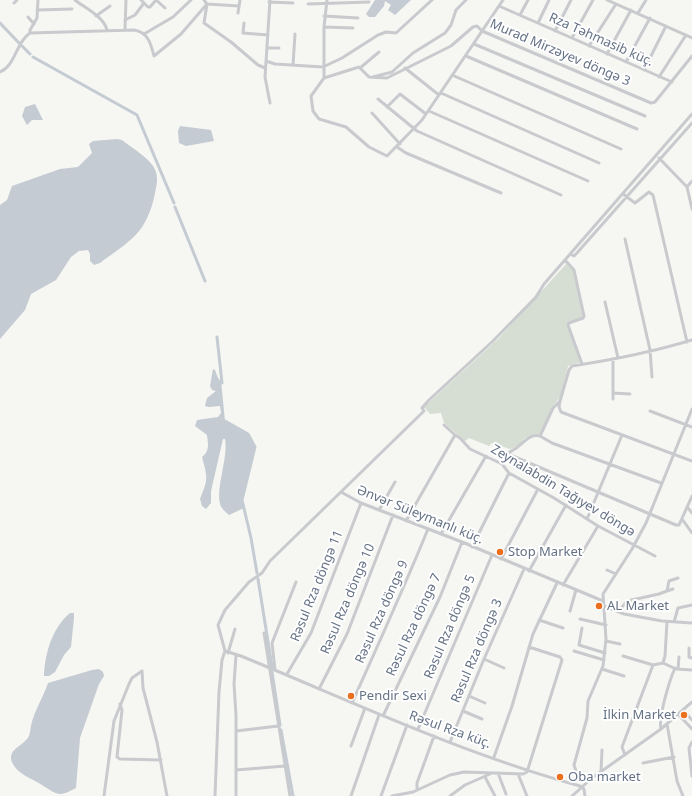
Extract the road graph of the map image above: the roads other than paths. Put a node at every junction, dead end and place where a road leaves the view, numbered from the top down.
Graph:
1 (38, 0) edge
2 (75, 0) edge
3 (126, 0) edge
4 (192, 0) edge
5 (204, 0) edge
6 (240, 0) edge
7 (432, 0) edge
8 (466, 0) edge
9 (503, 0) edge
10 (528, 0) edge
11 (549, 0) edge
12 (571, 0) edge
13 (593, 0) edge
14 (607, 0) edge
15 (646, 0) edge
16 (270, 1) edge
17 (327, 1) edge
18 (142, 2) edge
19 (369, 2) dead end
20 (210, 3) edge
21 (292, 3) dead end
22 (308, 4) dead end
23 (616, 4) junction
24 (110, 6) dead end
25 (238, 6) junction
26 (499, 6) junction
27 (72, 8) dead end
28 (165, 8) dead end
29 (37, 10) junction
30 (631, 10) junction
31 (238, 12) dead end
32 (638, 12) junction
33 (520, 15) junction
34 (96, 16) junction
35 (324, 16) junction
36 (28, 17) dead end
37 (358, 18) dead end
38 (650, 18) junction
39 (125, 20) junction
40 (244, 23) dead end
41 (538, 23) junction
42 (34, 24) junction
43 (666, 26) junction
44 (324, 27) junction
45 (353, 28) dead end
46 (125, 29) junction
47 (107, 30) junction
48 (482, 31) junction
49 (555, 31) junction
50 (30, 33) junction
51 (144, 34) junction
52 (295, 34) dead end
53 (268, 35) junction
54 (686, 35) junction
55 (572, 38) junction
56 (692, 38) edge
57 (474, 44) junction
58 (590, 46) junction
59 (267, 48) junction
60 (279, 48) dead end
61 (379, 52) dead end
62 (607, 54) junction
63 (466, 56) junction
64 (692, 56) edge
65 (266, 61) junction
66 (626, 62) junction
67 (293, 65) junction
68 (323, 67) junction
69 (265, 68) junction
70 (360, 68) junction
71 (405, 68) junction
72 (644, 70) junction
73 (0, 72) edge
74 (452, 76) junction
75 (659, 77) junction
76 (324, 78) junction
77 (372, 78) junction
78 (672, 82) junction
79 (440, 94) junction
80 (378, 99) dead end
81 (270, 103) dead end
82 (387, 106) junction
83 (428, 111) junction
84 (372, 113) dead end
85 (426, 114) junction
86 (692, 114) edge
87 (644, 116) dead end
88 (692, 123) edge
89 (414, 129) junction
90 (637, 129) dead end
91 (400, 144) junction
92 (397, 147) junction
93 (621, 150) dead end
94 (656, 156) junction
95 (659, 159) junction
96 (599, 163) dead end
97 (588, 181) dead end
98 (692, 181) edge
99 (687, 187) junction
100 (501, 193) dead end
101 (623, 194) junction
102 (561, 195) dead end
103 (627, 196) junction
104 (692, 208) edge
105 (601, 218) junction
106 (605, 221) junction
107 (625, 239) dead end
108 (570, 254) junction
109 (565, 260) junction
110 (604, 302) dead end
111 (692, 340) edge
112 (687, 342) junction
113 (650, 350) junction
114 (618, 358) junction
115 (613, 359) junction
116 (582, 364) junction
117 (652, 377) dead end
118 (613, 393) junction
119 (630, 394) dead end
120 (613, 399) dead end
121 (560, 401) junction
122 (692, 409) edge
123 (650, 411) dead end
124 (686, 424) junction
125 (444, 425) dead end
126 (692, 427) edge
127 (455, 435) junction
128 (622, 435) junction
129 (540, 436) junction
130 (508, 454) junction
131 (674, 454) junction
132 (486, 456) junction
133 (692, 461) edge
134 (502, 464) junction
135 (610, 464) junction
136 (509, 473) junction
137 (395, 482) dead end
138 (661, 483) junction
139 (538, 489) junction
140 (341, 492) junction
141 (598, 493) junction
142 (692, 496) edge
143 (361, 503) junction
144 (566, 505) junction
145 (688, 508) junction
146 (379, 510) junction
147 (692, 513) edge
148 (649, 514) junction
149 (392, 515) junction
150 (587, 519) junction
151 (682, 519) junction
152 (406, 521) junction
153 (598, 526) junction
154 (428, 529) junction
155 (692, 533) edge
156 (441, 534) junction
157 (462, 542) junction
158 (635, 545) junction
159 (472, 547) junction
160 (492, 555) junction
161 (655, 556) dead end
162 (501, 559) junction
163 (524, 569) junction
164 (607, 570) dead end
165 (529, 571) junction
166 (616, 574) junction
167 (678, 578) dead end
168 (296, 582) dead end
169 (557, 583) junction
170 (563, 585) junction
171 (674, 589) dead end
172 (576, 590) junction
173 (667, 591) junction
174 (603, 601) junction
175 (692, 605) edge
176 (604, 606) junction
177 (570, 611) dead end
178 (619, 611) junction
179 (580, 619) dead end
180 (539, 620) junction
181 (667, 622) junction
182 (674, 622) junction
183 (692, 623) edge
184 (606, 625) junction
185 (235, 628) dead end
186 (563, 628) dead end
187 (582, 628) dead end
188 (264, 633) dead end
189 (606, 641) junction
190 (620, 644) dead end
191 (529, 647) junction
192 (689, 648) dead end
193 (574, 651) dead end
194 (227, 652) junction
195 (605, 653) junction
196 (236, 655) junction
197 (623, 656) dead end
198 (679, 657) dead end
199 (692, 658) edge
200 (484, 659) junction
201 (604, 660) junction
202 (663, 663) junction
203 (653, 664) junction
204 (269, 668) junction
205 (504, 668) dead end
206 (677, 668) junction
207 (602, 669) junction
208 (275, 670) junction
209 (692, 670) edge
210 (287, 674) junction
211 (624, 676) dead end
212 (319, 689) junction
213 (469, 696) junction
214 (692, 702) edge
215 (352, 703) junction
216 (485, 703) dead end
217 (120, 704) junction
218 (365, 708) junction
219 (683, 710) junction
220 (463, 711) junction
221 (678, 714) junction
222 (381, 715) junction
223 (482, 719) dead end
224 (692, 720) edge
225 (667, 724) junction
226 (407, 725) junction
227 (278, 726) junction
228 (661, 728) junction
229 (418, 729) junction
230 (692, 729) edge
231 (236, 731) junction
232 (434, 736) junction
233 (450, 742) junction
234 (692, 742) edge
235 (351, 746) dead end
236 (602, 750) dead end
237 (625, 755) junction
238 (494, 757) junction
239 (674, 757) junction
240 (161, 760) junction
241 (643, 763) dead end
242 (285, 766) junction
243 (236, 770) junction
244 (528, 770) junction
245 (601, 771) junction
246 (498, 773) junction
247 (490, 774) junction
248 (518, 774) junction
249 (692, 776) edge
250 (485, 777) junction
251 (592, 778) junction
252 (582, 787) junction
253 (417, 790) junction
254 (506, 794) dead end
255 (104, 796) edge
256 (167, 796) edge
257 (215, 796) edge
258 (236, 796) edge
259 (290, 796) edge
260 (351, 796) edge
261 (381, 796) edge
262 (392, 796) edge
263 (450, 796) edge
264 (495, 796) edge
265 (527, 796) edge
266 (572, 796) edge
267 (586, 796) edge
268 (683, 796) edge

1 - 29 street
2 - 34 street
3 - 39 street
4 - 51 street
5 - 20 street
6 - 25 street
7 - 68 street
8 - 77 street
9 - 26 street
10 - 33 street
11 - 41 street
12 - 49 street
13 - 55 street
14 - 23 street
15 - 32 street
16 - 21 street
16 - 53 street
17 - 19 street
17 - 22 street
17 - 35 street
18 - 28 street
18 - 39 street
20 - 25 street
20 - 51 street
20 - 69 street
23 - 30 street
23 - 58 street
24 - 34 street
25 - 31 street
26 - 33 street, Rza Təhmasib küç.
26 - 48 street
27 - 29 street
29 - 42 street
30 - 32 street
30 - 62 street
32 - 38 street
33 - 41 street, Rza Təhmasib küç.
34 - 47 street
35 - 37 street
35 - 44 street
36 - 42 street
38 - 43 street
38 - 66 street
39 - 46 street
40 - 53 street
41 - 49 street, Rza Təhmasib küç.
42 - 50 street
43 - 54 street
43 - 72 street
44 - 45 street
44 - 68 street
46 - 47 street
46 - 51 street
47 - 50 street
48 - 57 street
48 - 71 street, Murad Mirzəyev döngə 3
48 - 78 street, Murad Mirzəyev döngə 3
49 - 55 street, Rza Təhmasib küç.
50 - 73 street
52 - 67 street
53 - 59 street
54 - 56 street
54 - 75 street
55 - 58 street, Rza Təhmasib küç.
57 - 63 street
57 - 87 street
58 - 62 street, Rza Təhmasib küç.
59 - 60 street
59 - 65 street
61 - 70 street
62 - 66 street, Rza Təhmasib küç.
63 - 74 street
63 - 90 street
64 - 78 street, Murad Mirzəyev döngə 3
65 - 67 street
65 - 69 street
66 - 72 street, Rza Təhmasib küç.
67 - 68 street
68 - 76 street
69 - 81 street
70 - 76 street
70 - 77 street
71 - 77 street, Murad Mirzəyev döngə 3
71 - 79 street
72 - 75 street, Rza Təhmasib küç.
74 - 79 street
74 - 93 street
75 - 78 street, Rza Təhmasib küç.
76 - 92 street
79 - 83 street
79 - 96 street
80 - 82 street
82 - 85 street
82 - 89 street
83 - 85 street
83 - 97 street
84 - 91 street
85 - 89 street
86 - 94 street
88 - 95 street
89 - 91 street
89 - 102 street
91 - 92 street
92 - 100 street
94 - 95 street
94 - 101 street
95 - 99 street
95 - 103 street
98 - 99 street
99 - 104 street
101 - 103 street
101 - 105 street
103 - 106 street
103 - 112 street
105 - 106 street
105 - 108 street
106 - 108 street
107 - 113 street
108 - 109 street
109 - 116 street
109 - 140 street
110 - 114 street
111 - 112 street
112 - 113 street
113 - 114 street
113 - 117 street
114 - 115 street
115 - 116 street
115 - 118 street
116 - 121 street
118 - 119 street
118 - 120 street
121 - 128 street
121 - 129 street
122 - 124 street
123 - 124 street
124 - 126 street
124 - 131 street
125 - 127 street, Zeynalabdin Tağıyev döngə
127 - 132 street, Zeynalabdin Tağıyev döngə
127 - 152 street
128 - 131 street
128 - 135 street
129 - 130 street
129 - 135 street
130 - 134 street
130 - 141 street
131 - 133 street
131 - 138 street
132 - 134 street, Zeynalabdin Tağıyev döngə
132 - 156 street
134 - 136 street, Zeynalabdin Tağıyev döngə
135 - 138 street
135 - 141 street
136 - 139 street, Zeynalabdin Tağıyev döngə
136 - 159 street
137 - 146 street
138 - 148 street
139 - 144 street, Zeynalabdin Tağıyev döngə
139 - 162 street
140 - 143 street, Ənvər Süleymanlı küç.
140 - 194 street
141 - 148 street
141 - 150 street
142 - 145 street
143 - 146 street, Ənvər Süleymanlı küç.
143 - 210 street, Rəsul Rza döngə 11
144 - 150 street, Zeynalabdin Tağıyev döngə
144 - 165 street
145 - 147 street
145 - 151 street
146 - 149 street, Ənvər Süleymanlı küç.
148 - 151 street
148 - 158 street
149 - 152 street, Ənvər Süleymanlı küç.
149 - 212 street, Rəsul Rza döngə 10
150 - 153 street, Zeynalabdin Tağıyev döngə
151 - 155 street
152 - 154 street, Ənvər Süleymanlı küç.
153 - 158 street, Zeynalabdin Tağıyev döngə
153 - 170 street
154 - 156 street, Ənvər Süleymanlı küç.
154 - 215 street, Rəsul Rza döngə 9
156 - 157 street, Ənvər Süleymanlı küç.
157 - 159 street, Ənvər Süleymanlı küç.
157 - 222 street, Rəsul Rza döngə 7
158 - 161 street, Zeynalabdin Tağıyev döngə
158 - 166 street
159 - 160 street, Ənvər Süleymanlı küç.
160 - 162 street, Ənvər Süleymanlı küç.
160 - 229 street, Rəsul Rza döngə 5
162 - 163 street, Ənvər Süleymanlı küç.
163 - 165 street, Ənvər Süleymanlı küç.
163 - 200 street, Rəsul Rza döngə 3
164 - 166 street
165 - 169 street, Ənvər Süleymanlı küç.
166 - 174 street
167 - 173 street
168 - 208 street
169 - 170 street, Ənvər Süleymanlı küç.
169 - 180 street
170 - 172 street, Ənvər Süleymanlı küç.
171 - 173 street
172 - 174 street, Ənvər Süleymanlı küç.
172 - 177 street
173 - 178 street
174 - 176 street
175 - 182 street
176 - 178 street
176 - 184 street
178 - 181 street
179 - 184 street
180 - 186 street
180 - 191 street
181 - 182 street
181 - 202 street
182 - 183 street
184 - 189 street
185 - 194 street
187 - 195 street
188 - 204 street
189 - 190 street
189 - 195 street
191 - 238 street
191 - 244 street
192 - 199 street
193 - 201 street
194 - 196 street, Rəsul Rza küç.
194 - 257 street
195 - 201 street
196 - 204 street, Rəsul Rza küç.
196 - 231 street
197 - 203 street
198 - 206 street
200 - 205 street
200 - 213 street, Rəsul Rza döngə 3
201 - 207 street
202 - 203 street
202 - 206 street
203 - 237 street
204 - 208 street, Rəsul Rza küç.
204 - 227 street
206 - 209 street
206 - 228 street
207 - 211 street
207 - 251 street
208 - 210 street, Rəsul Rza küç.
210 - 212 street, Rəsul Rza küç.
212 - 215 street, Rəsul Rza küç.
213 - 216 street
213 - 220 street, Rəsul Rza döngə 3
214 - 219 street
215 - 218 street, Rəsul Rza küç.
217 - 240 street
217 - 240 street
217 - 255 street
218 - 222 street, Rəsul Rza küç.
218 - 235 street
219 - 221 street
219 - 224 street
220 - 223 street
220 - 233 street, Rəsul Rza döngə 3
221 - 225 street
221 - 230 street
222 - 226 street, Rəsul Rza küç.
222 - 260 street, Rəsul Rza döngə 7
225 - 228 street
225 - 239 street
226 - 229 street, Rəsul Rza küç.
226 - 261 street
227 - 231 street
227 - 242 street
228 - 237 street
229 - 232 street, Rəsul Rza küç.
231 - 243 street
232 - 233 street, Rəsul Rza küç.
232 - 253 street
233 - 238 street, Rəsul Rza küç.
234 - 249 street
236 - 245 street
237 - 245 street
238 - 244 street, Rəsul Rza küç.
239 - 241 street
239 - 268 street
240 - 256 street
242 - 243 street
242 - 259 street
243 - 258 street
244 - 248 street
244 - 252 street, Rəsul Rza küç.
245 - 251 street
246 - 247 street
246 - 248 street
246 - 254 street
247 - 250 street
247 - 253 street
248 - 265 street
250 - 263 street
250 - 264 street
251 - 252 street
252 - 266 street
252 - 267 street
253 - 262 street

